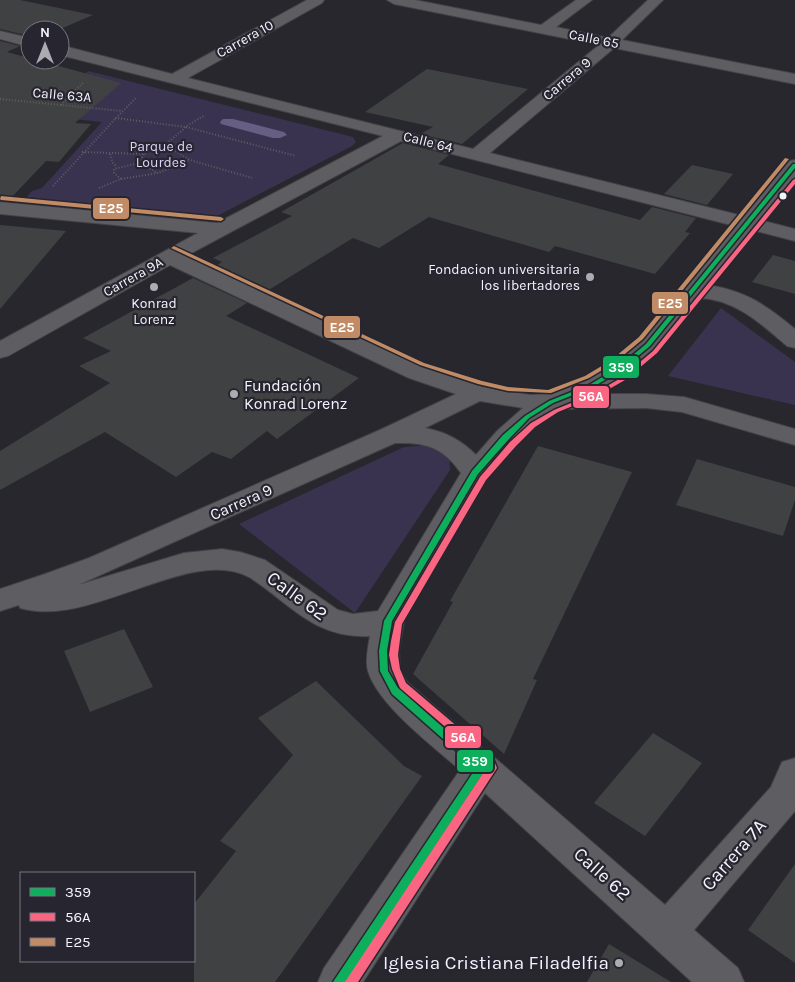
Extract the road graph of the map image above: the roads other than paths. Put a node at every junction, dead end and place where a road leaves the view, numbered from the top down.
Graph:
1 (317, 0) edge
2 (394, 0) edge
3 (585, 0) edge
4 (656, 0) edge
5 (544, 29) junction
6 (0, 35) edge
7 (20, 40) edge
8 (612, 42) junction
9 (70, 53) edge
10 (174, 79) junction
11 (795, 79) edge
12 (399, 135) junction
13 (476, 155) junction
14 (795, 165) edge
15 (0, 208) edge
16 (747, 223) junction
17 (220, 229) junction
18 (795, 235) edge
19 (170, 257) junction
20 (692, 291) junction
21 (795, 341) edge
22 (0, 351) edge
23 (478, 393) junction
24 (551, 402) junction
25 (391, 435) junction
26 (795, 436) edge
27 (475, 473) junction
28 (0, 601) edge
29 (388, 621) junction
30 (482, 767) junction
31 (795, 773) edge
32 (667, 932) junction
33 (339, 982) edge
34 (724, 982) edge

1 - 10 street, Carrera 10
2 - 5 street, Calle 65
3 - 5 street
4 - 8 street, Carrera 9
5 - 8 street, Calle 65
6 - 7 street
8 - 11 street, Calle 65
8 - 13 street, Carrera 9
9 - 10 street, Calle 64
10 - 12 street, Calle 64
12 - 13 street, Calle 64
12 - 17 street, Carrera 9A
13 - 16 street, Calle 64
14 - 16 street
15 - 17 street
16 - 18 street, Calle 64
16 - 20 street
17 - 19 street, Carrera 9A
19 - 22 street, Carrera 9A
19 - 23 street
20 - 21 street
20 - 24 street
23 - 24 street
23 - 25 street, Carrera 9
24 - 26 street
24 - 27 street
25 - 27 street
25 - 28 street, Carrera 9
27 - 29 street
28 - 29 street, Calle 62
29 - 30 street, Calle 62
30 - 32 street, Calle 62
30 - 33 street
31 - 32 street, Carrera 7A
32 - 34 street, Calle 62

